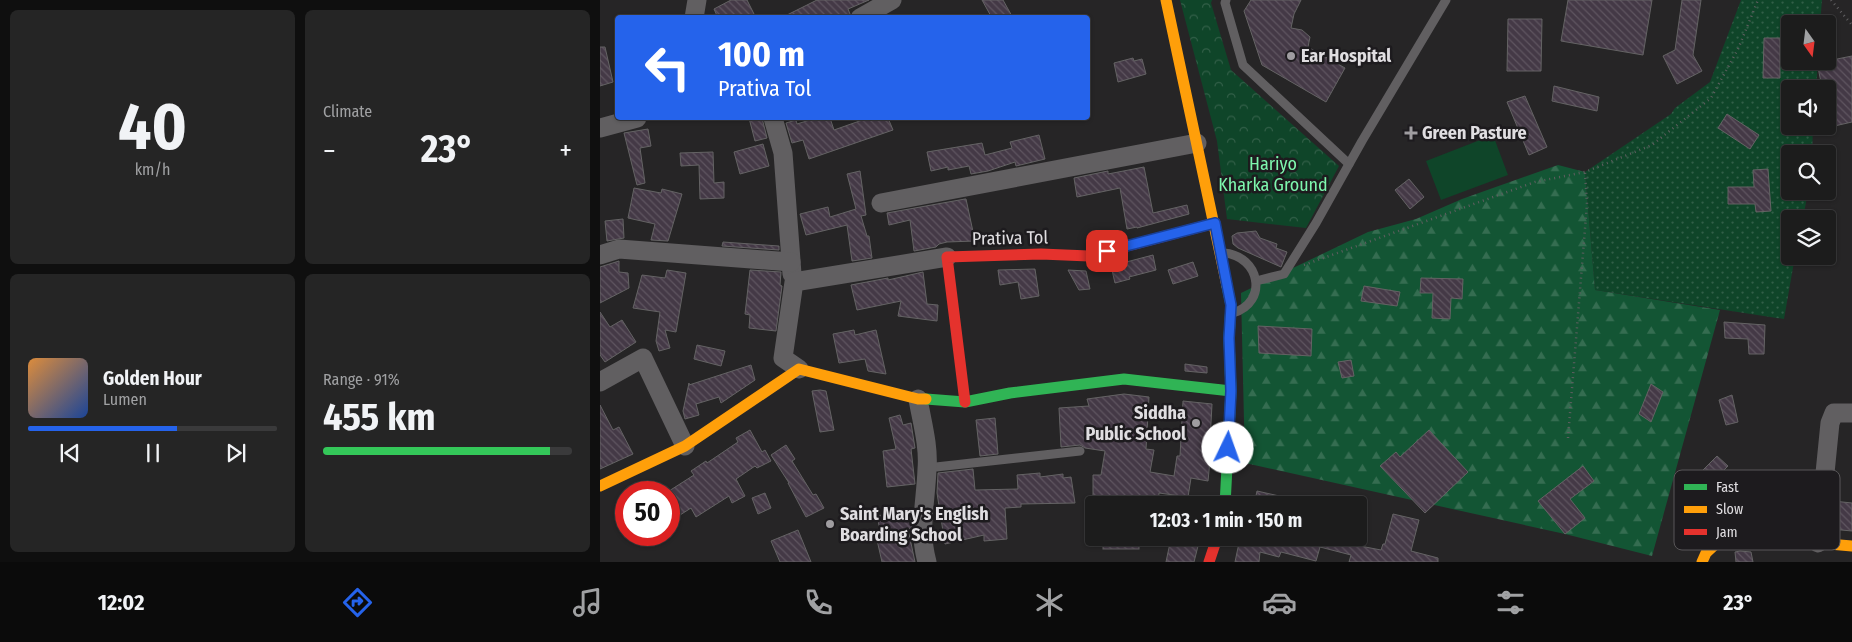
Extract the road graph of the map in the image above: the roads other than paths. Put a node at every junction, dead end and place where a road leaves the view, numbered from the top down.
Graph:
1 (697, 0) edge
2 (892, 0) edge
3 (1166, 0) edge
4 (1226, 0) edge
5 (1446, 0) edge
6 (694, 15) edge
7 (865, 15) edge
8 (630, 120) edge
9 (774, 120) edge
10 (600, 128) edge
11 (1197, 143) junction
12 (1349, 164) junction
13 (881, 203) dead end
14 (1215, 223) junction
15 (1220, 253) junction
16 (600, 255) edge
17 (947, 256) junction
18 (791, 262) junction
19 (1256, 281) junction
20 (794, 282) junction
21 (1231, 314) junction
22 (799, 369) junction
23 (600, 382) edge
24 (1231, 391) junction
25 (918, 399) junction
26 (965, 402) junction
27 (1852, 413) edge
28 (686, 446) junction
29 (1080, 451) dead end
30 (928, 468) junction
31 (1825, 470) edge
32 (600, 486) edge
33 (1225, 496) edge
34 (1214, 546) edge
35 (1709, 550) edge
36 (927, 562) edge
37 (1209, 562) edge
38 (1702, 562) edge

1 - 6 street
2 - 7 street
3 - 11 street
4 - 12 lane
5 - 12 lane
8 - 10 street
9 - 18 street
11 - 13 street
11 - 14 street
12 - 19 lane
14 - 15 street
14 - 17 street, Prativa Tol
15 - 19 lane
15 - 21 street
16 - 18 street
17 - 20 street
17 - 26 street, Prativa Tol
18 - 20 street
19 - 21 lane
20 - 22 street
21 - 24 street
22 - 25 street
22 - 28 street
23 - 28 street
24 - 26 street
24 - 33 street
25 - 26 street
25 - 30 street
27 - 31 street
28 - 32 street
29 - 30 lane
30 - 36 street
34 - 37 street
35 - 38 street

